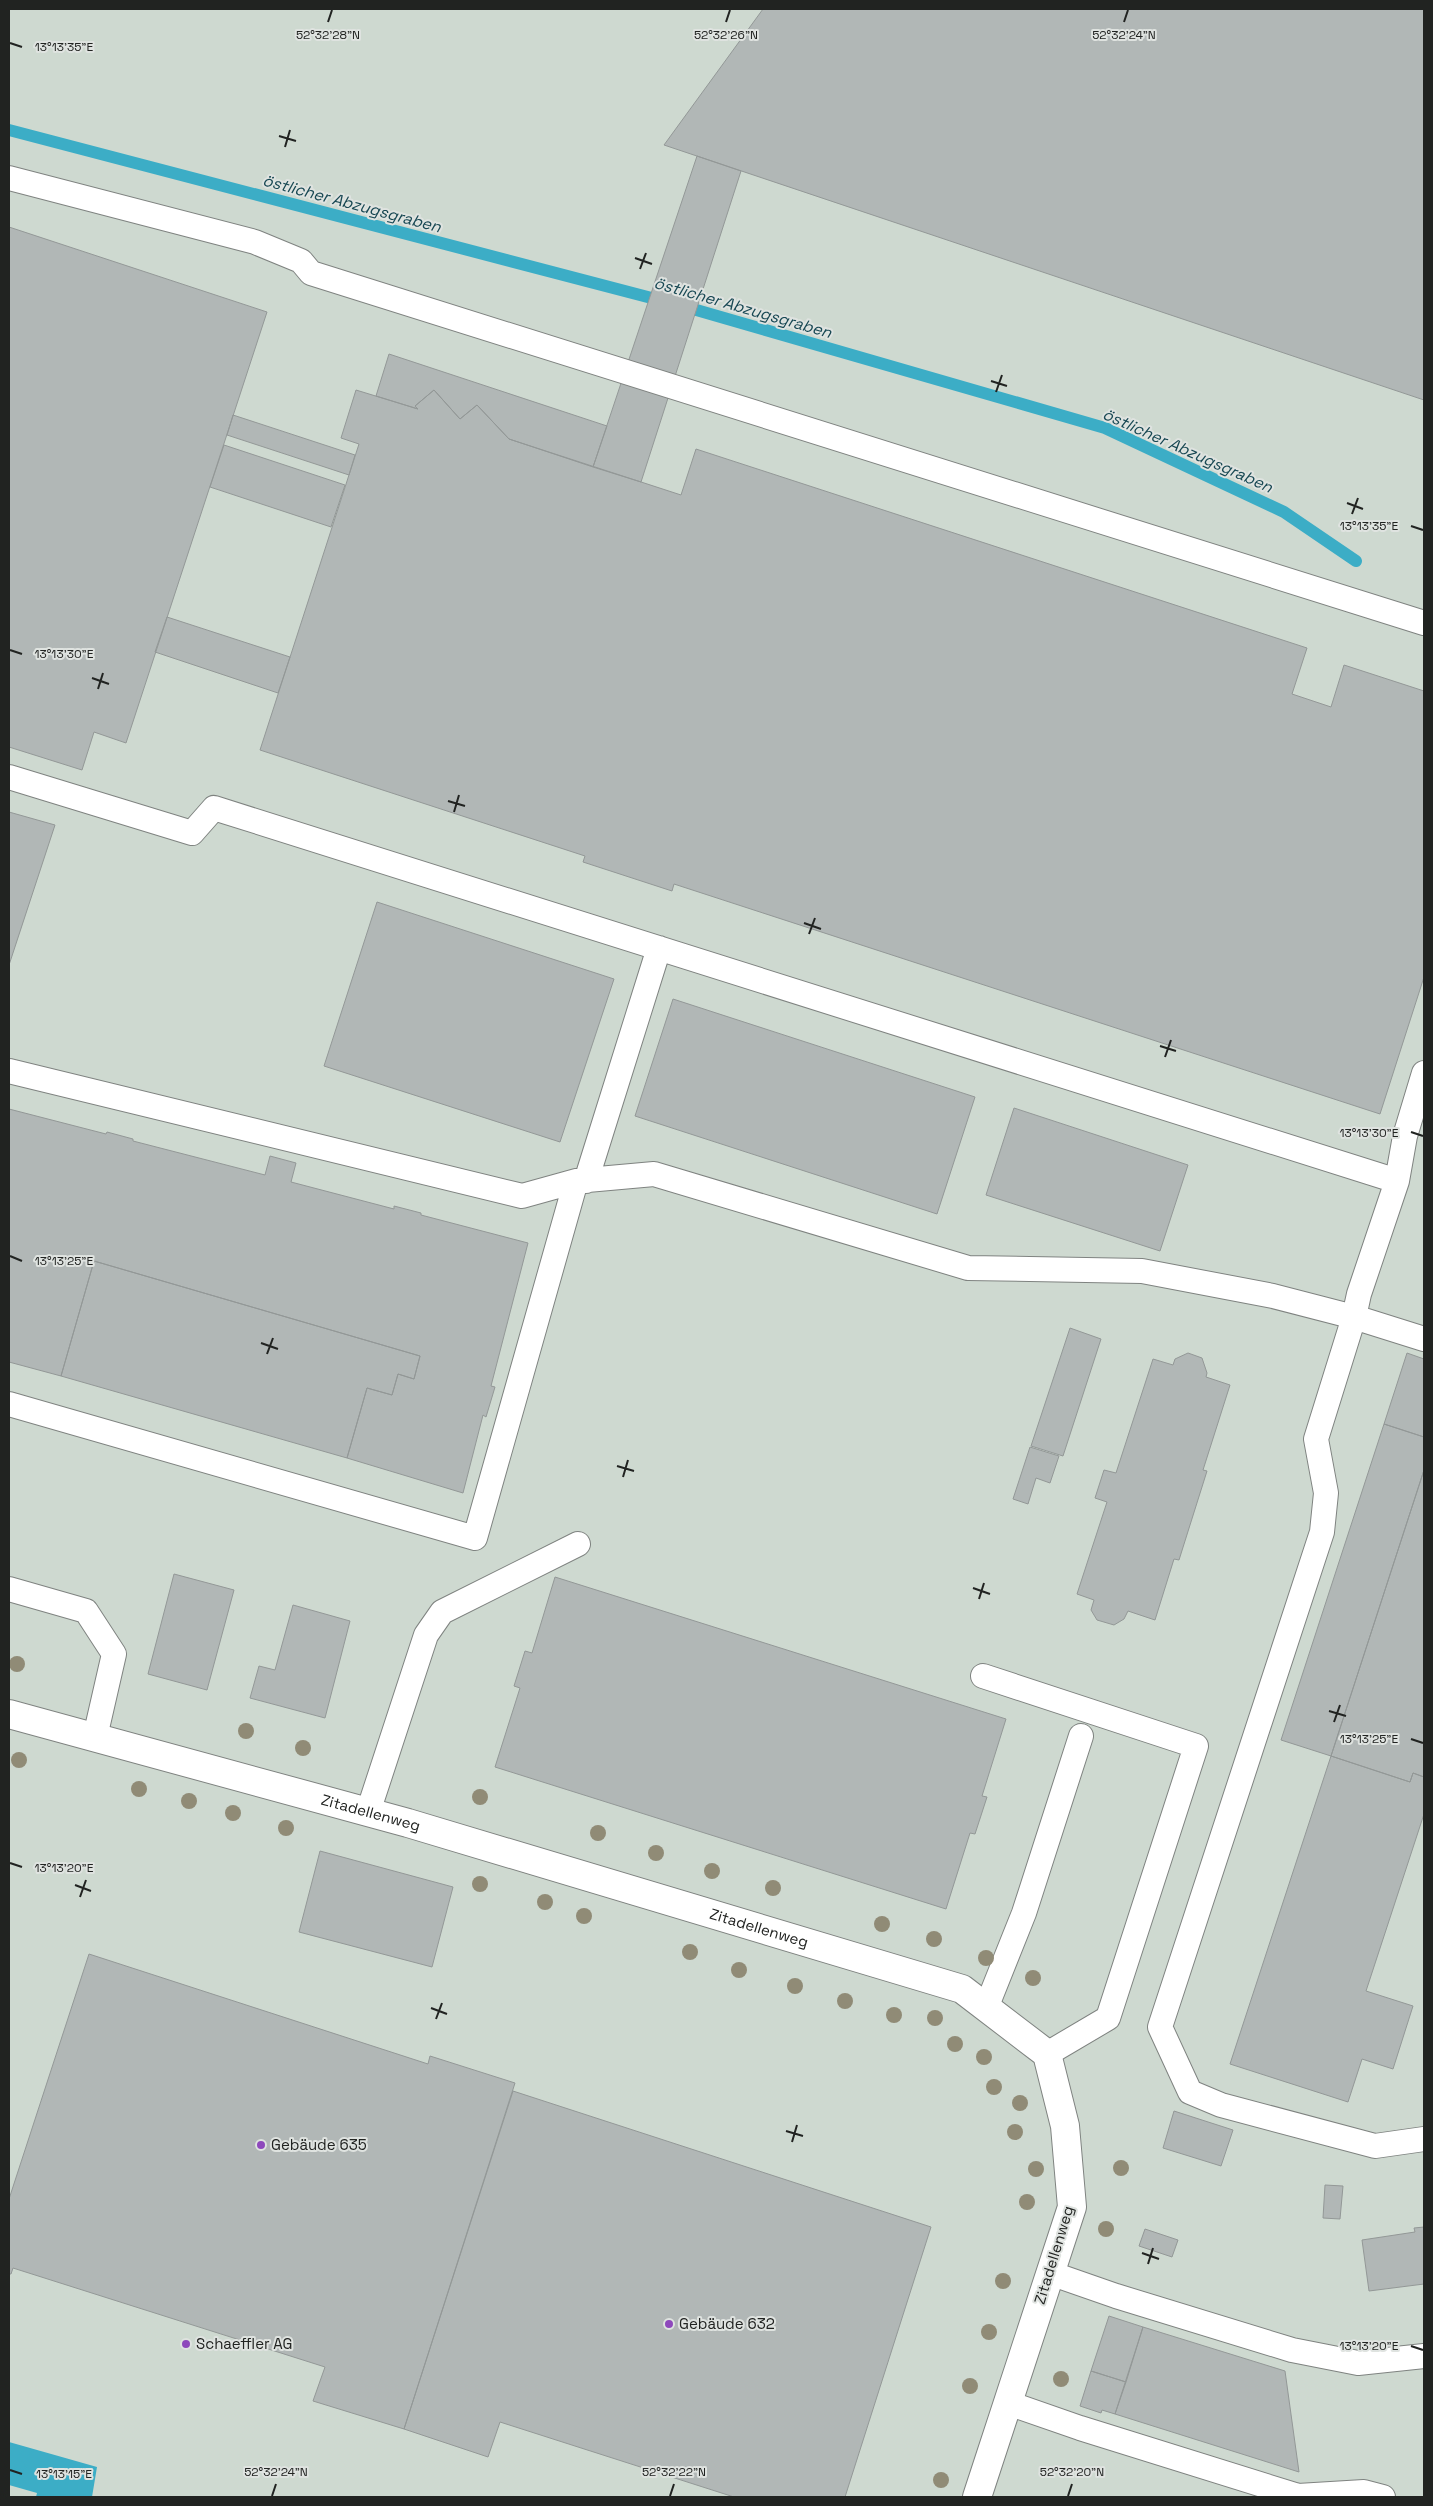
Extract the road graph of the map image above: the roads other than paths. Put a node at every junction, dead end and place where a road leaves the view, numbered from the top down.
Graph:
1 (9, 178) edge
2 (1424, 623) edge
3 (9, 777) edge
4 (659, 948) junction
5 (9, 1070) edge
6 (1424, 1073) edge
7 (581, 1181) junction
8 (1397, 1181) junction
9 (1354, 1317) junction
10 (1424, 1340) edge
11 (9, 1404) edge
12 (578, 1544) dead end
13 (9, 1589) edge
14 (983, 1676) dead end
15 (9, 1714) edge
16 (1081, 1736) dead end
17 (94, 1737) junction
18 (368, 1812) junction
19 (986, 2008) junction
20 (1047, 2054) junction
21 (1424, 2139) edge
22 (1050, 2273) junction
23 (1424, 2356) edge
24 (1008, 2402) junction
25 (976, 2497) edge
26 (1383, 2497) edge

1 - 2 lane
3 - 4 lane
4 - 7 lane
4 - 8 lane
5 - 7 lane
6 - 8 lane
7 - 9 lane
7 - 11 lane
8 - 9 lane
9 - 10 lane
9 - 21 lane
12 - 18 lane
13 - 17 lane
14 - 20 lane
15 - 17 street, Zitadellenweg
16 - 19 lane
17 - 18 street, Zitadellenweg
18 - 19 street, Zitadellenweg
19 - 20 street, Zitadellenweg
20 - 22 street, Zitadellenweg
22 - 23 lane
22 - 24 street, Zitadellenweg
24 - 25 street, Zitadellenweg
24 - 26 lane

